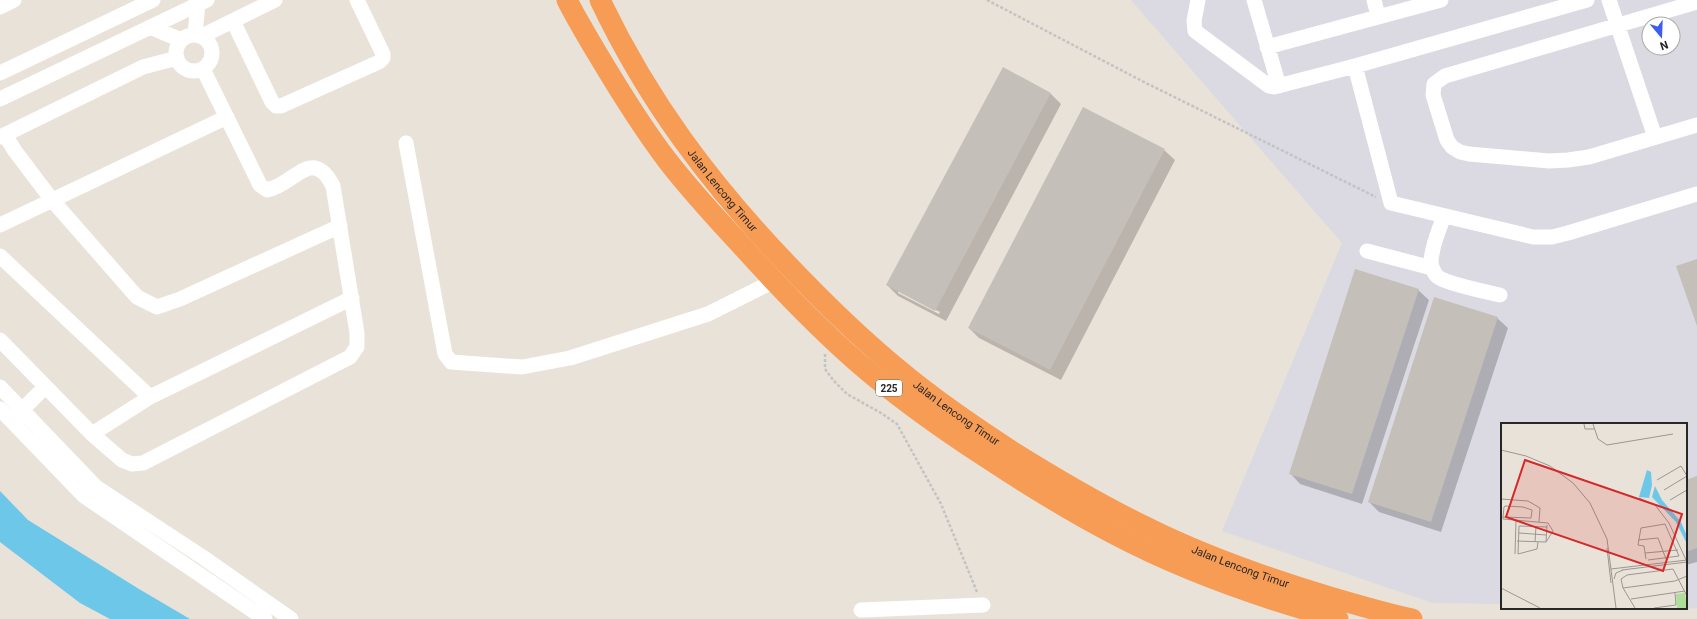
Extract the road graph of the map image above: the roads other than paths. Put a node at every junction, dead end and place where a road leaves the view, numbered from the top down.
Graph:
1 (14, 0) edge
2 (153, 0) edge
3 (275, 0) edge
4 (357, 0) edge
5 (567, 0) edge
6 (592, 0) edge
7 (600, 0) edge
8 (1198, 0) edge
9 (1254, 0) edge
10 (1374, 0) edge
11 (1441, 0) edge
12 (1585, 0) edge
13 (1609, 0) edge
14 (202, 2) edge
15 (1697, 2) edge
16 (0, 7) edge
17 (1378, 16) junction
18 (233, 20) junction
19 (1618, 25) junction
20 (150, 27) junction
21 (199, 35) junction
22 (617, 35) junction
23 (181, 40) junction
24 (1267, 47) junction
25 (177, 58) junction
26 (1355, 66) junction
27 (203, 69) junction
28 (0, 73) edge
29 (1279, 86) junction
30 (0, 99) edge
31 (227, 117) junction
32 (1697, 125) edge
33 (3, 136) edge
34 (1655, 137) junction
35 (406, 143) dead end
36 (1697, 194) edge
37 (52, 200) junction
38 (1444, 216) junction
39 (0, 225) edge
40 (340, 226) junction
41 (1367, 251) dead end
42 (0, 256) edge
43 (1432, 268) junction
44 (774, 281) junction
45 (1500, 295) dead end
46 (352, 298) junction
47 (0, 340) edge
48 (0, 387) edge
49 (45, 387) junction
50 (150, 396) junction
51 (0, 409) edge
52 (16, 415) junction
53 (92, 434) junction
54 (983, 605) road end
55 (860, 610) dead end
56 (265, 619) edge
57 (291, 619) edge
58 (1338, 619) edge
59 (1412, 619) edge

1 - 16 street
2 - 28 street
3 - 18 street
4 - 18 street
5 - 44 highway, Jalan Lencong Timur / 225
6 - 22 highway, 225
7 - 22 highway, Jalan Lencong Timur / 225
8 - 29 street
9 - 24 street
10 - 17 street
11 - 17 street
12 - 26 street
13 - 19 street
14 - 20 street
14 - 21 street
15 - 19 street
17 - 24 street
18 - 21 street
19 - 34 street
19 - 34 street
20 - 23 street
20 - 30 street
21 - 23 street
21 - 27 street
22 - 59 highway, Jalan Lencong Timur / 225
23 - 25 street
24 - 29 street
25 - 27 street
25 - 33 street
26 - 29 street
26 - 38 street
27 - 31 street
31 - 37 street
31 - 40 street
32 - 34 street
33 - 37 street
35 - 44 street
36 - 38 street
37 - 39 street
37 - 40 street
38 - 43 street
40 - 46 street
41 - 43 street
42 - 50 street
43 - 45 street
44 - 58 highway, Jalan Lencong Timur / 225
46 - 50 street
46 - 53 street
47 - 49 street
48 - 52 street
49 - 52 street
49 - 53 street
50 - 53 street
51 - 52 street
52 - 56 street
52 - 57 street
54 - 55 street

